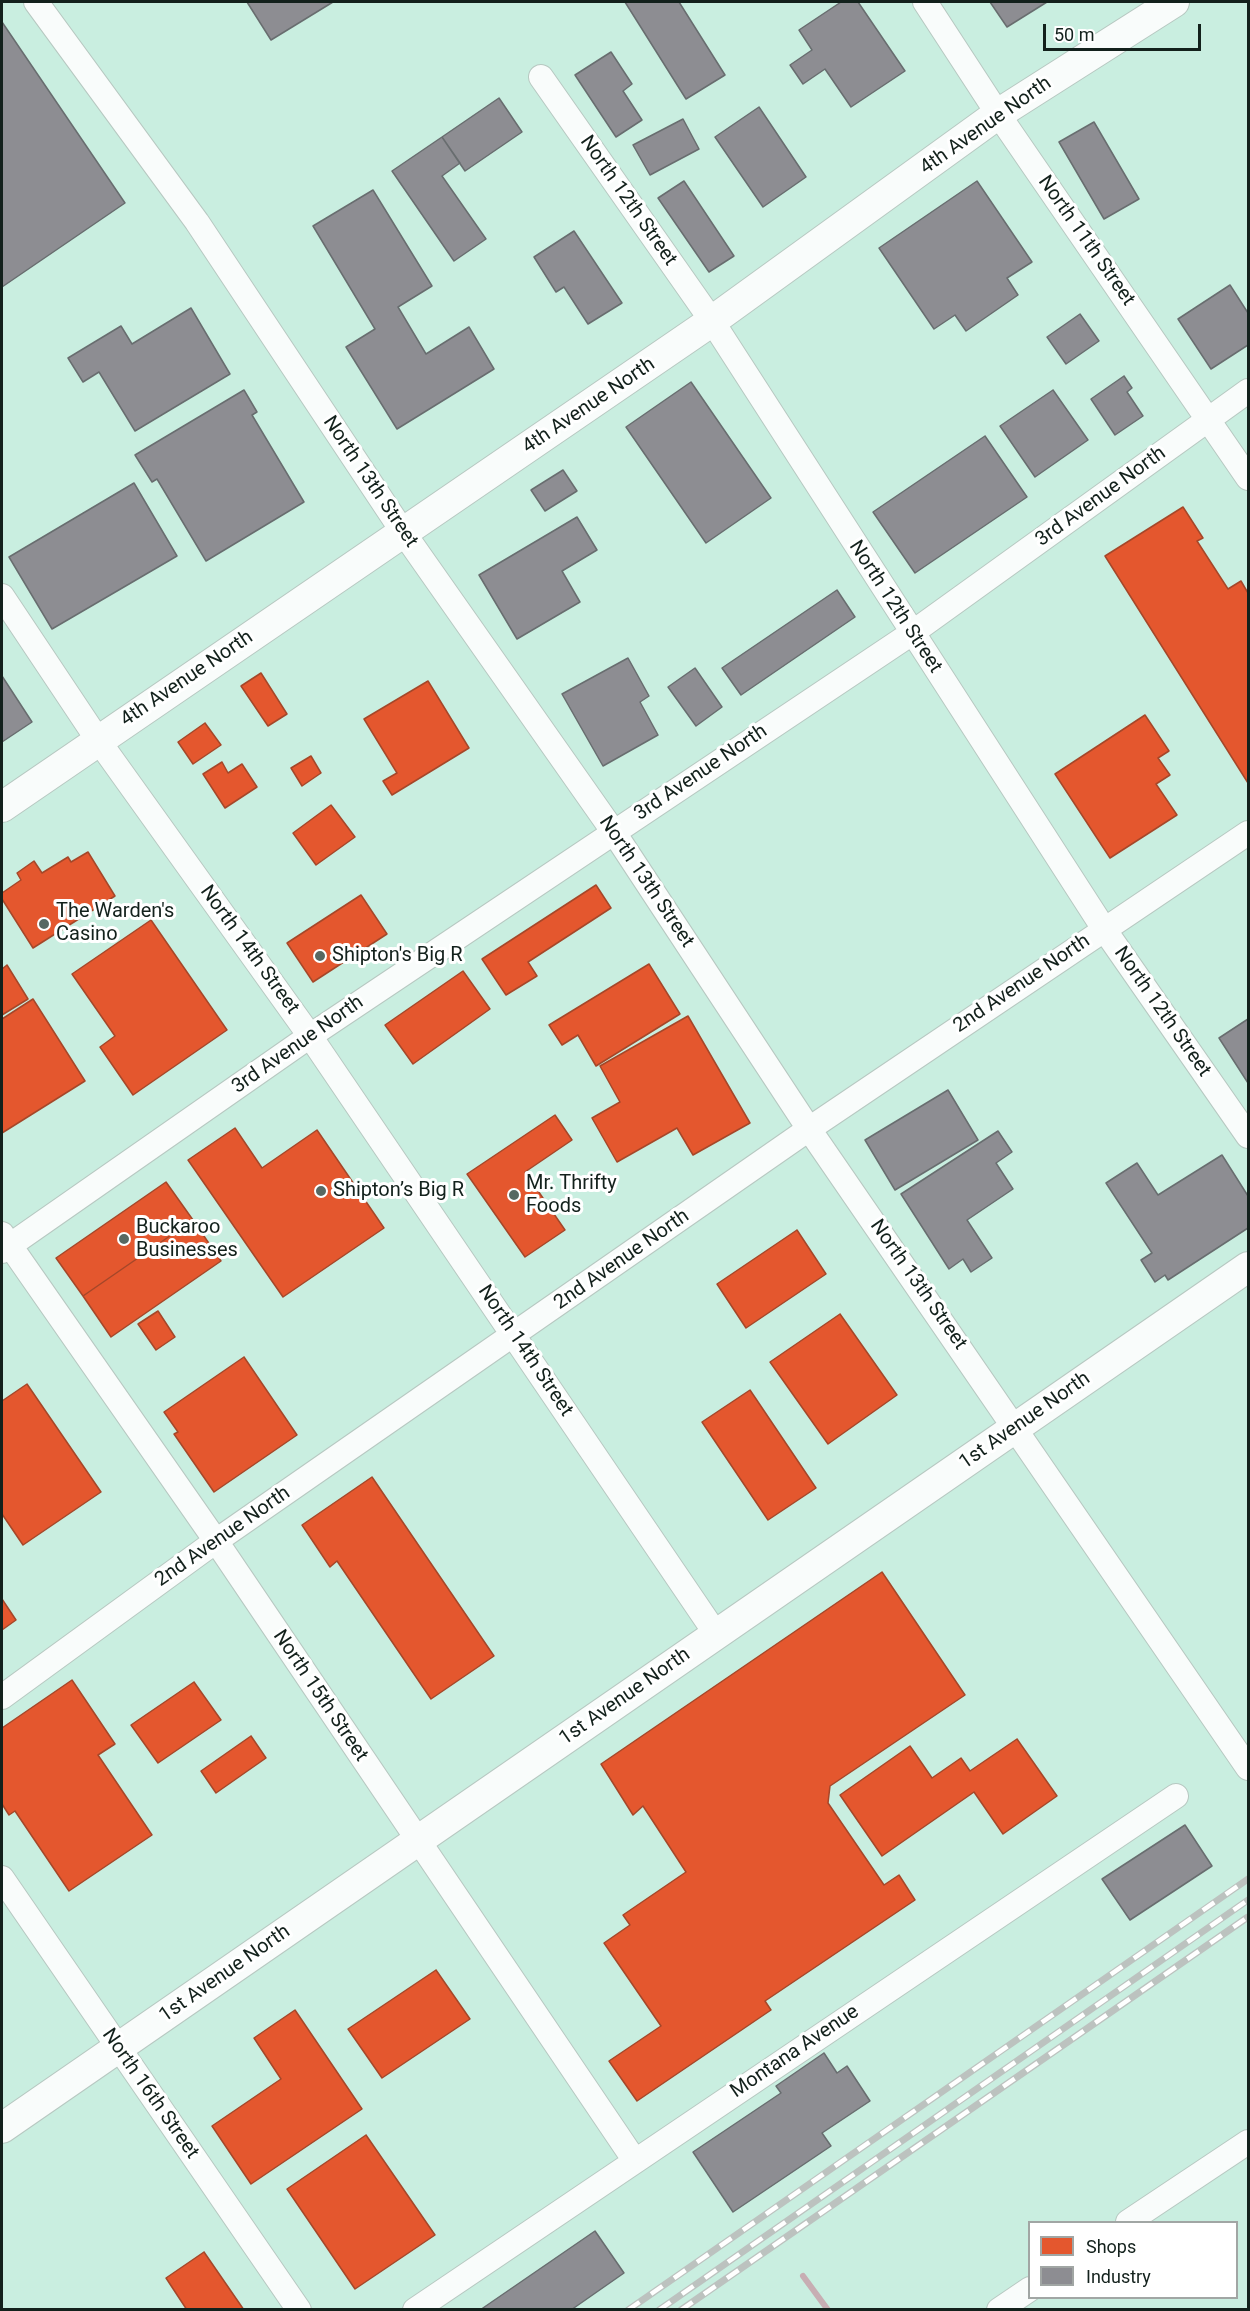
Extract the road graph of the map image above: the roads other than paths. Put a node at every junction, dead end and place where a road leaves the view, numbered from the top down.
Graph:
1 (36, 2) edge
2 (925, 2) edge
3 (1174, 2) edge
4 (541, 77) dead end
5 (998, 114) junction
6 (712, 321) junction
7 (1248, 391) edge
8 (1209, 420) junction
9 (1248, 478) edge
10 (403, 532) junction
11 (2, 596) edge
12 (912, 633) junction
13 (98, 740) junction
14 (2, 807) edge
15 (613, 831) junction
16 (1248, 833) edge
17 (1104, 929) junction
18 (310, 1036) junction
19 (809, 1129) junction
20 (1248, 1136) edge
21 (4, 1244) edge
22 (1248, 1267) edge
23 (514, 1335) junction
24 (1017, 1427) junction
25 (216, 1541) junction
26 (716, 1634) junction
27 (2, 1696) edge
28 (1248, 1768) edge
29 (1176, 1796) dead end
30 (418, 1840) junction
31 (2, 1878) edge
32 (118, 2048) junction
33 (2, 2128) edge
34 (1248, 2142) edge
35 (635, 2161) junction
36 (1131, 2221) edge
37 (1028, 2290) edge
38 (299, 2310) edge
39 (415, 2310) edge
40 (999, 2310) edge

1 - 10 street, North 13th Street
2 - 5 street, North 11th Street
3 - 5 main road, 4th Avenue North
4 - 6 street, North 12th Street
5 - 6 main road, 4th Avenue North
5 - 8 street, North 11th Street
6 - 10 main road, 4th Avenue North
6 - 12 street, North 12th Street
7 - 8 street, 3rd Avenue North
8 - 9 street, North 11th Street
8 - 12 street, 3rd Avenue North
10 - 13 main road, 4th Avenue North
10 - 15 street, North 13th Street
11 - 13 street, North 14th Street
12 - 15 street, 3rd Avenue North
12 - 17 street, North 12th Street
13 - 14 main road, 4th Avenue North
13 - 18 street, North 14th Street
15 - 18 street, 3rd Avenue North
15 - 19 street, North 13th Street
16 - 17 street, 2nd Avenue North
17 - 19 street, 2nd Avenue North
17 - 20 street, North 12th Street
18 - 21 street, 3rd Avenue North
18 - 23 street, North 14th Street
19 - 23 street, 2nd Avenue North
19 - 24 street, North 13th Street
21 - 25 street, North 15th Street
22 - 24 main road, 1st Avenue North
23 - 25 street, 2nd Avenue North
23 - 26 street, North 14th Street
24 - 26 main road, 1st Avenue North
24 - 28 street, North 13th Street
25 - 27 street, 2nd Avenue North
25 - 30 street, North 15th Street
26 - 30 main road, 1st Avenue North
29 - 35 street, Montana Avenue
30 - 32 main road, 1st Avenue North
30 - 35 street, North 15th Street
31 - 32 street, North 16th Street
32 - 33 main road, 1st Avenue North
32 - 38 street, North 16th Street
34 - 36 street
35 - 39 street, Montana Avenue
37 - 40 street

